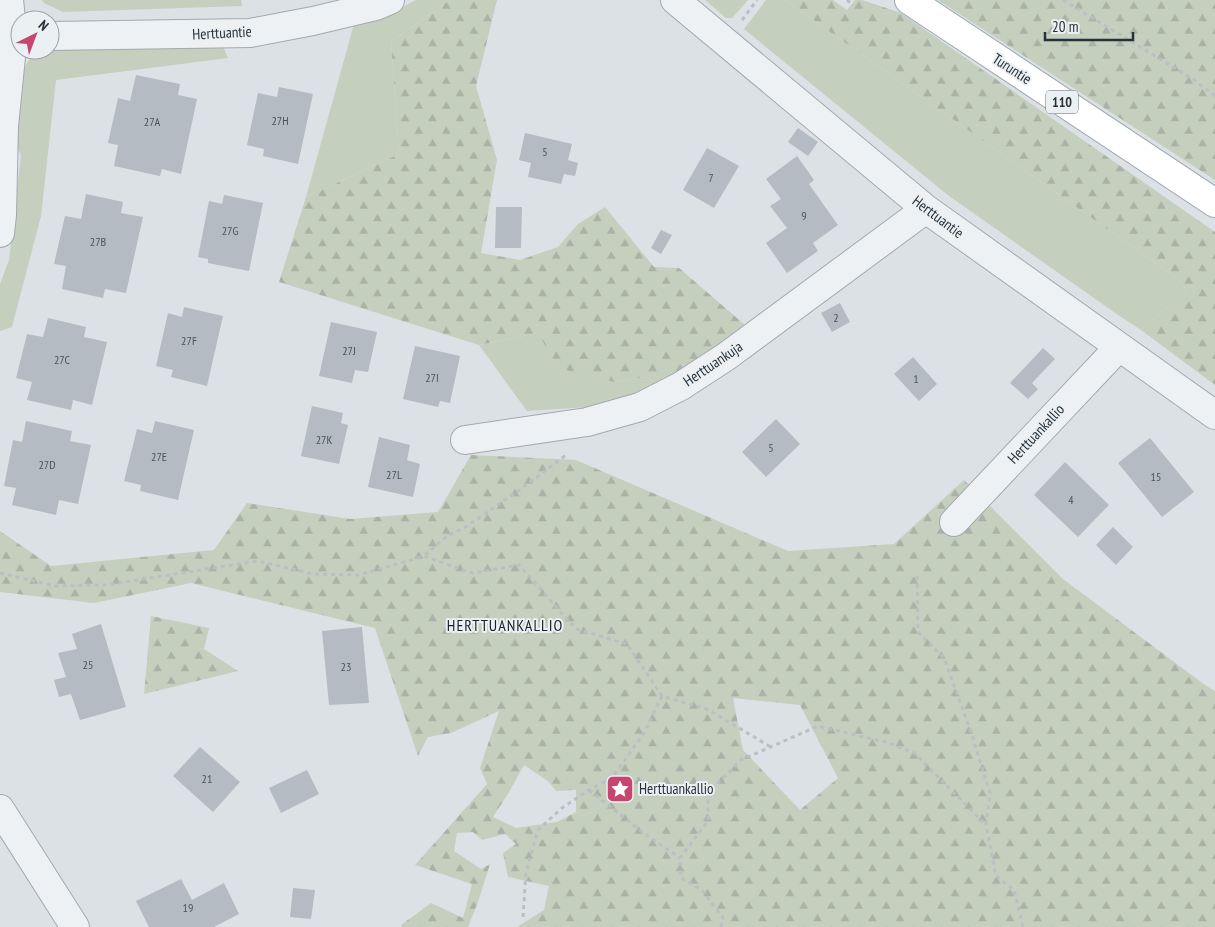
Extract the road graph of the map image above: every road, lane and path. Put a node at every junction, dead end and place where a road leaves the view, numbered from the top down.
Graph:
1 (390, 0) edge
2 (674, 0) edge
3 (757, 0) edge
4 (847, 0) edge
5 (909, 0) edge
6 (1063, 0) edge
7 (852, 4) dead end
8 (740, 23) dead end
9 (60, 36) edge
10 (13, 60) edge
11 (1215, 96) edge
12 (1215, 203) edge
13 (926, 209) junction
14 (0, 233) edge
15 (1118, 347) junction
16 (1215, 415) edge
17 (465, 440) dead end
18 (521, 490) dead end
19 (954, 522) dead end
20 (424, 556) junction
21 (0, 573) edge
22 (917, 576) dead end
23 (662, 696) junction
24 (771, 747) junction
25 (589, 790) junction
26 (0, 809) edge
27 (986, 825) junction
28 (680, 858) junction
29 (523, 917) dead end
30 (75, 927) edge
31 (721, 927) edge
32 (1024, 927) edge

1 - 9 street, Herttuantie
2 - 13 street, Herttuantie
3 - 8 path
4 - 7 path
5 - 12 main road, Turuntie / 110
6 - 11 path
10 - 14 street
13 - 15 street, Herttuantie
13 - 17 street, Herttuankuja
15 - 16 street, Herttuantie
15 - 19 street, Herttuankallio
18 - 20 path
20 - 21 path
20 - 23 path
22 - 27 path
23 - 24 path
23 - 25 path
24 - 27 path
24 - 28 path
25 - 28 path
25 - 29 path
26 - 30 street
27 - 32 path
28 - 31 path

